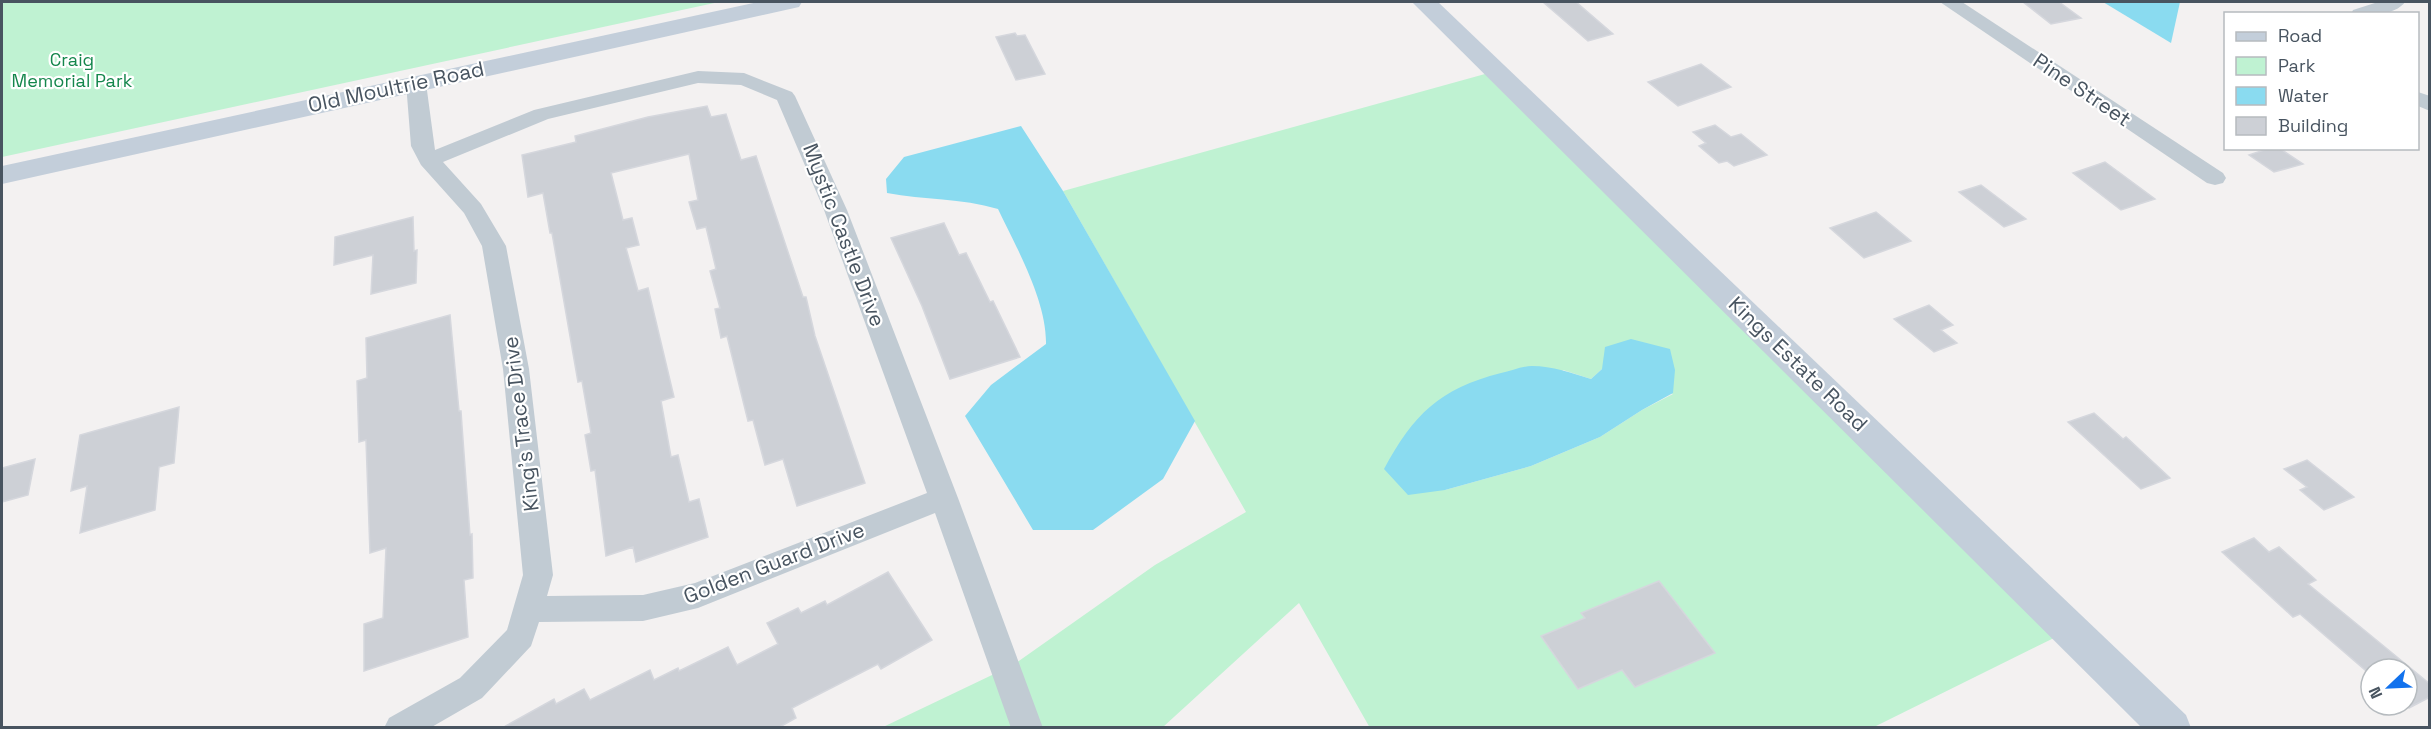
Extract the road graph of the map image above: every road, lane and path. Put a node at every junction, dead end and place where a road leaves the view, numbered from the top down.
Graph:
1 (790, 2) edge
2 (1424, 2) edge
3 (1950, 2) edge
4 (2395, 2) edge
5 (2367, 12) edge
6 (416, 83) junction
7 (429, 160) junction
8 (2, 175) edge
9 (2214, 178) dead end
10 (944, 498) junction
11 (528, 609) junction
12 (400, 728) edge
13 (1027, 728) edge
14 (2171, 728) edge

1 - 6 street, Old Moultrie Road
2 - 14 street, Kings Estate Road
3 - 9 street, Pine Street
4 - 5 street
6 - 7 street, King's Trace Drive
6 - 8 street, Old Moultrie Road
7 - 10 street, Mystic Castle Drive
7 - 11 street, King's Trace Drive
10 - 11 street, Golden Guard Drive
10 - 13 street, Mystic Castle Drive
11 - 12 street, King's Trace Drive

